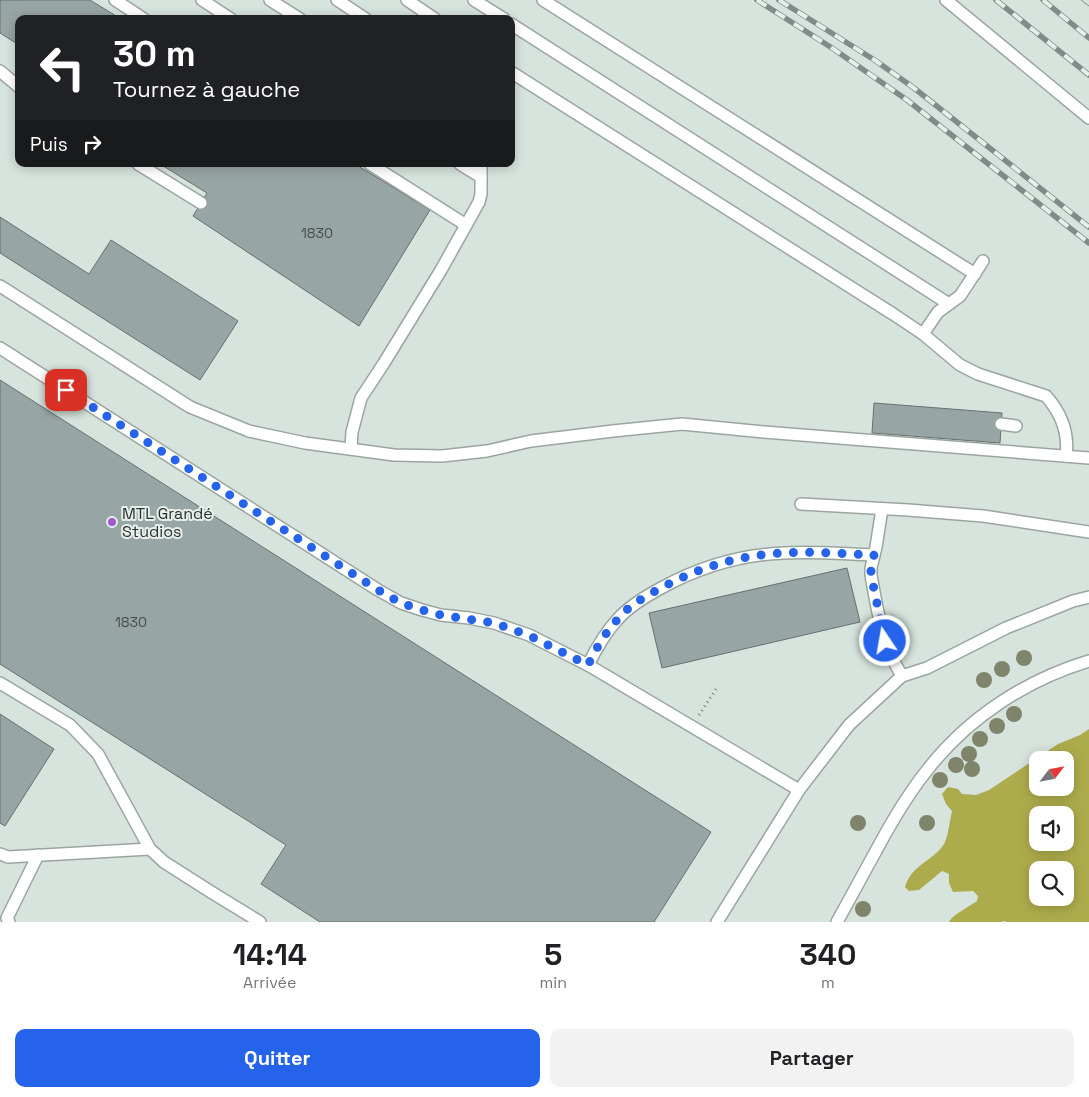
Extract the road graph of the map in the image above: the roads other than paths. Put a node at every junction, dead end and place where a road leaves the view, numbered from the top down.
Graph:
1 (115, 0) edge
2 (202, 0) edge
3 (270, 0) edge
4 (337, 0) edge
5 (407, 0) edge
6 (474, 0) edge
7 (543, 0) edge
8 (946, 0) edge
9 (138, 15) edge
10 (225, 15) edge
11 (294, 15) edge
12 (360, 15) edge
13 (430, 15) edge
14 (498, 15) edge
15 (515, 27) edge
16 (0, 71) edge
17 (515, 75) edge
18 (15, 84) edge
19 (1089, 118) edge
20 (143, 167) edge
21 (375, 167) edge
22 (465, 167) edge
23 (481, 167) edge
24 (481, 177) junction
25 (201, 203) dead end
26 (466, 225) junction
27 (983, 261) dead end
28 (975, 274) junction
29 (0, 286) edge
30 (949, 304) junction
31 (923, 334) junction
32 (0, 348) edge
33 (1002, 424) dead end
34 (1016, 426) dead end
35 (351, 449) junction
36 (1066, 456) junction
37 (1089, 458) edge
38 (801, 504) dead end
39 (882, 509) junction
40 (1089, 532) edge
41 (874, 555) junction
42 (1089, 597) edge
43 (1089, 661) edge
44 (588, 665) junction
45 (902, 676) junction
46 (0, 682) edge
47 (798, 790) junction
48 (150, 849) junction
49 (0, 854) edge
50 (38, 856) junction
51 (9, 922) edge
52 (260, 922) edge
53 (717, 922) edge
54 (836, 922) edge

1 - 9 lane
2 - 10 lane
3 - 11 lane
4 - 12 lane
5 - 13 lane
6 - 14 lane
7 - 28 lane
8 - 19 lane
15 - 30 lane
16 - 18 lane
17 - 31 lane
20 - 25 lane
21 - 26 lane
22 - 24 lane
23 - 24 lane
24 - 26 lane
26 - 35 lane
27 - 28 lane
28 - 30 lane
29 - 35 lane
30 - 31 lane
31 - 36 lane
32 - 44 lane
33 - 34 lane
35 - 36 lane
36 - 37 lane
38 - 39 lane
39 - 40 lane
39 - 41 lane
41 - 44 lane
41 - 45 lane
42 - 45 lane
43 - 54 lane
44 - 47 lane
45 - 47 lane
46 - 48 lane
47 - 53 lane
48 - 50 lane
48 - 52 lane
49 - 50 lane
50 - 51 lane

